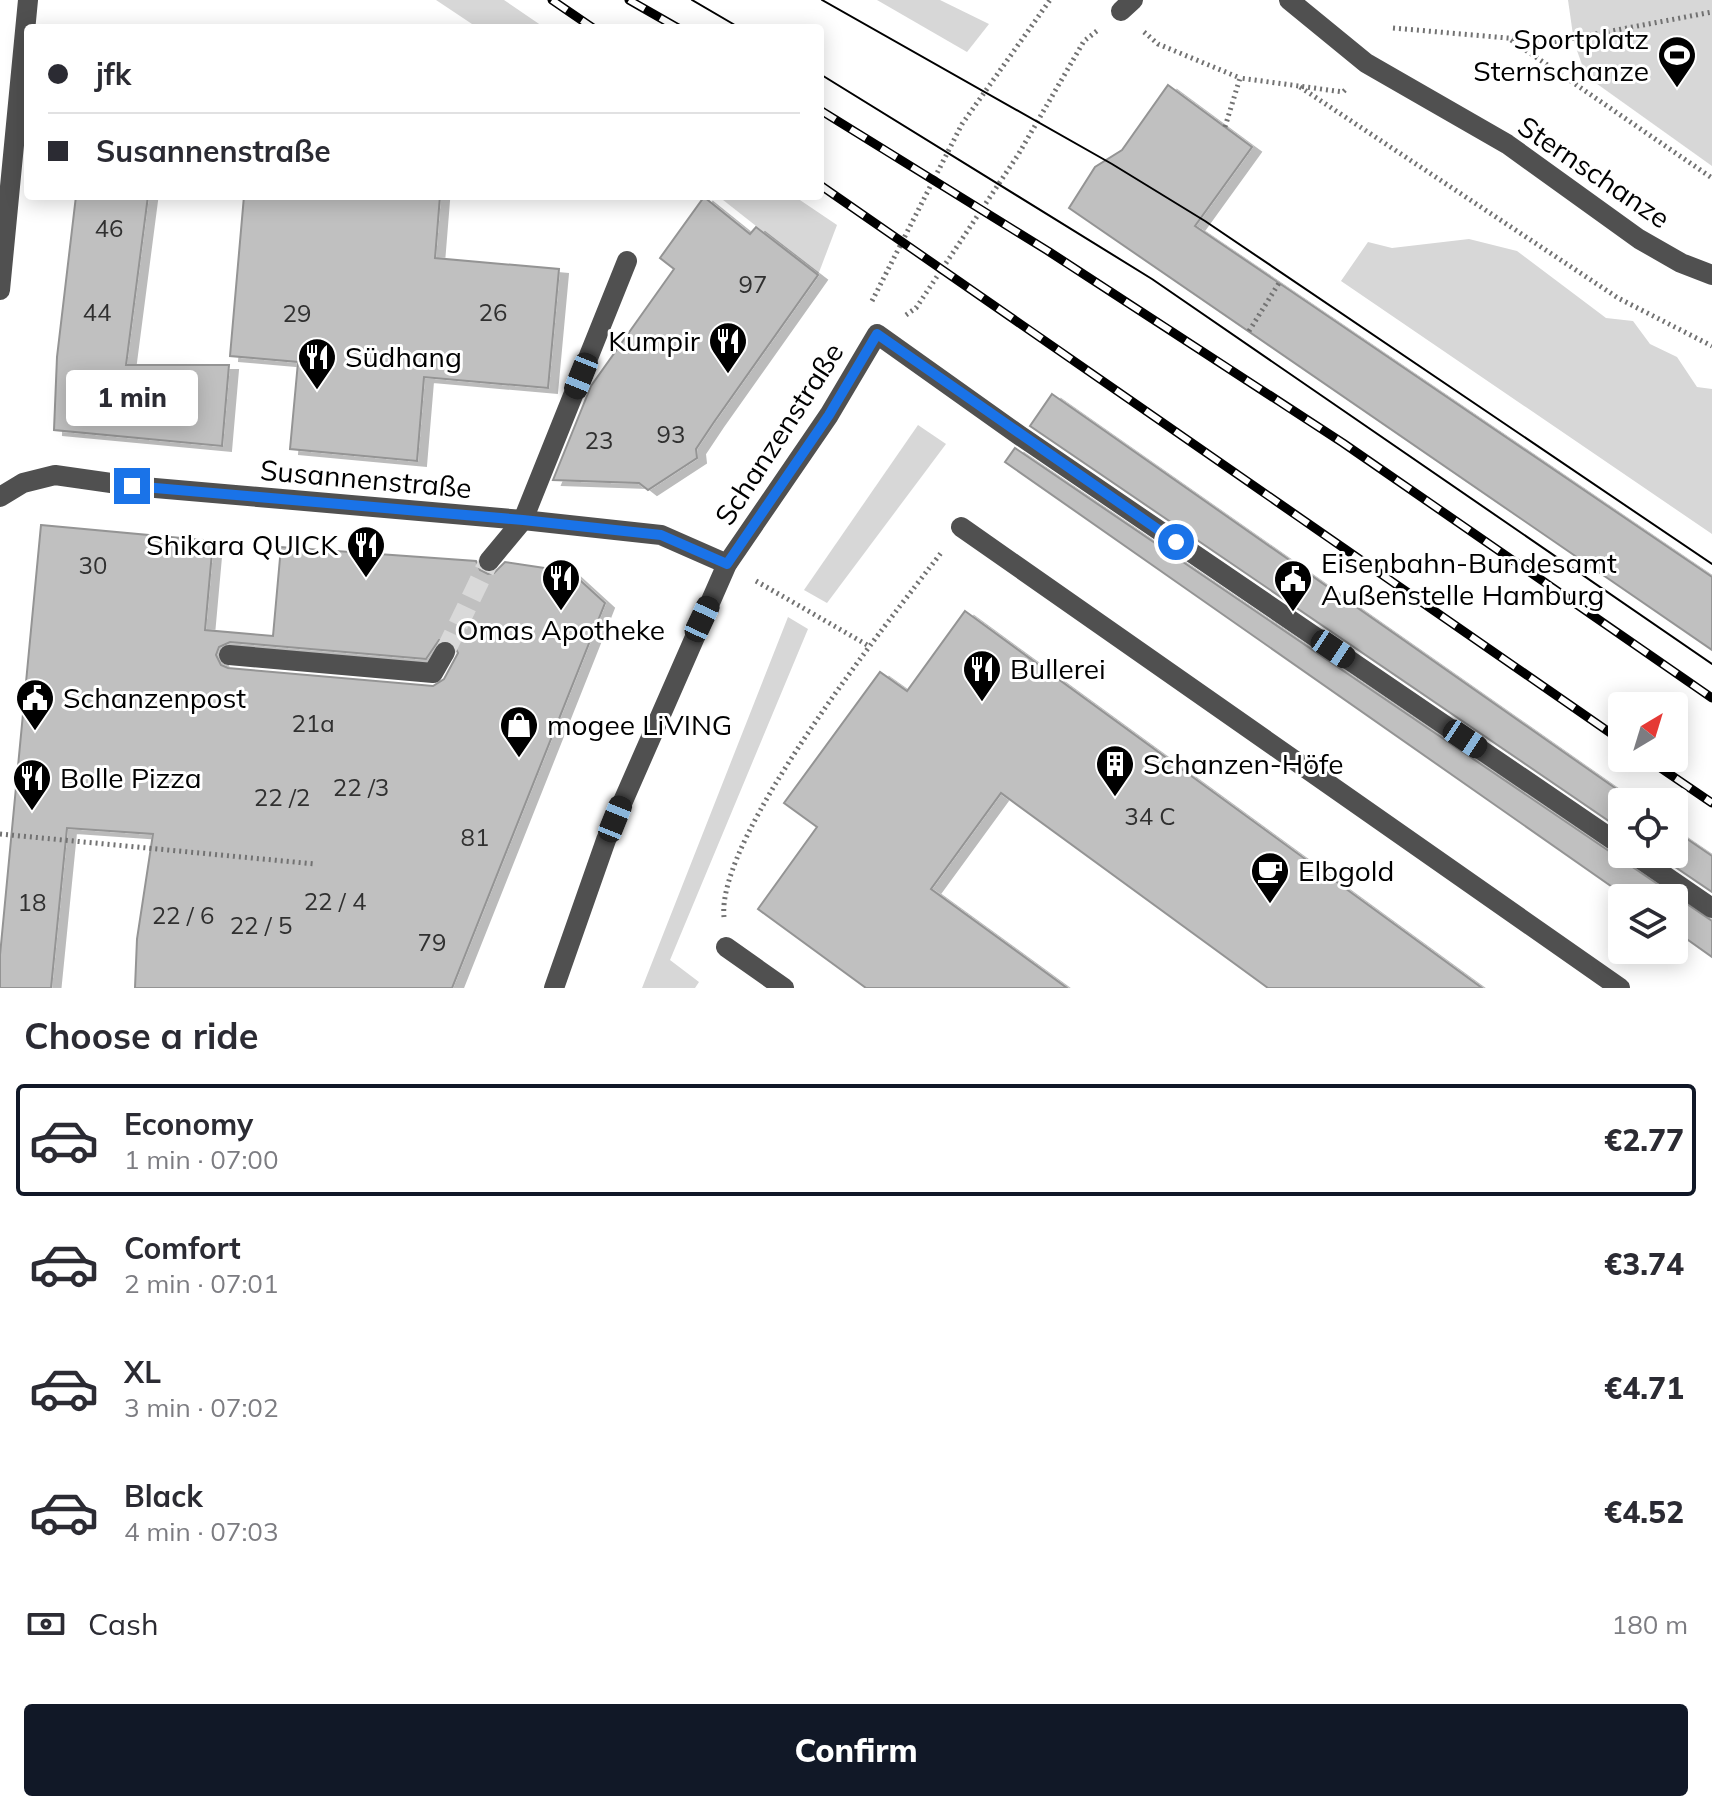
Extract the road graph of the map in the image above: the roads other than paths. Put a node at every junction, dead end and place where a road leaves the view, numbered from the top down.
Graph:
1 (28, 0) edge
2 (1289, 0) edge
3 (26, 24) edge
4 (24, 41) edge
5 (627, 261) dead end
6 (1712, 275) edge
7 (0, 290) edge
8 (0, 497) edge
9 (523, 520) junction
10 (961, 527) road end
11 (489, 561) tunnel mouth
12 (727, 564) junction
13 (445, 652) tunnel mouth
14 (229, 655) dead end
15 (1608, 836) edge
16 (1653, 868) edge
17 (1712, 908) edge
18 (726, 947) road end
19 (554, 988) edge
20 (784, 988) edge
21 (1620, 988) edge

1 - 3 street
2 - 6 street, Sternschanze
4 - 7 street
5 - 9 street
8 - 9 street, Susannenstraße
9 - 11 street
9 - 12 street, Susannenstraße
10 - 21 street
12 - 15 street, Schanzenstraße
12 - 19 street, Schanzenstraße
13 - 14 street
16 - 17 street
18 - 20 street

